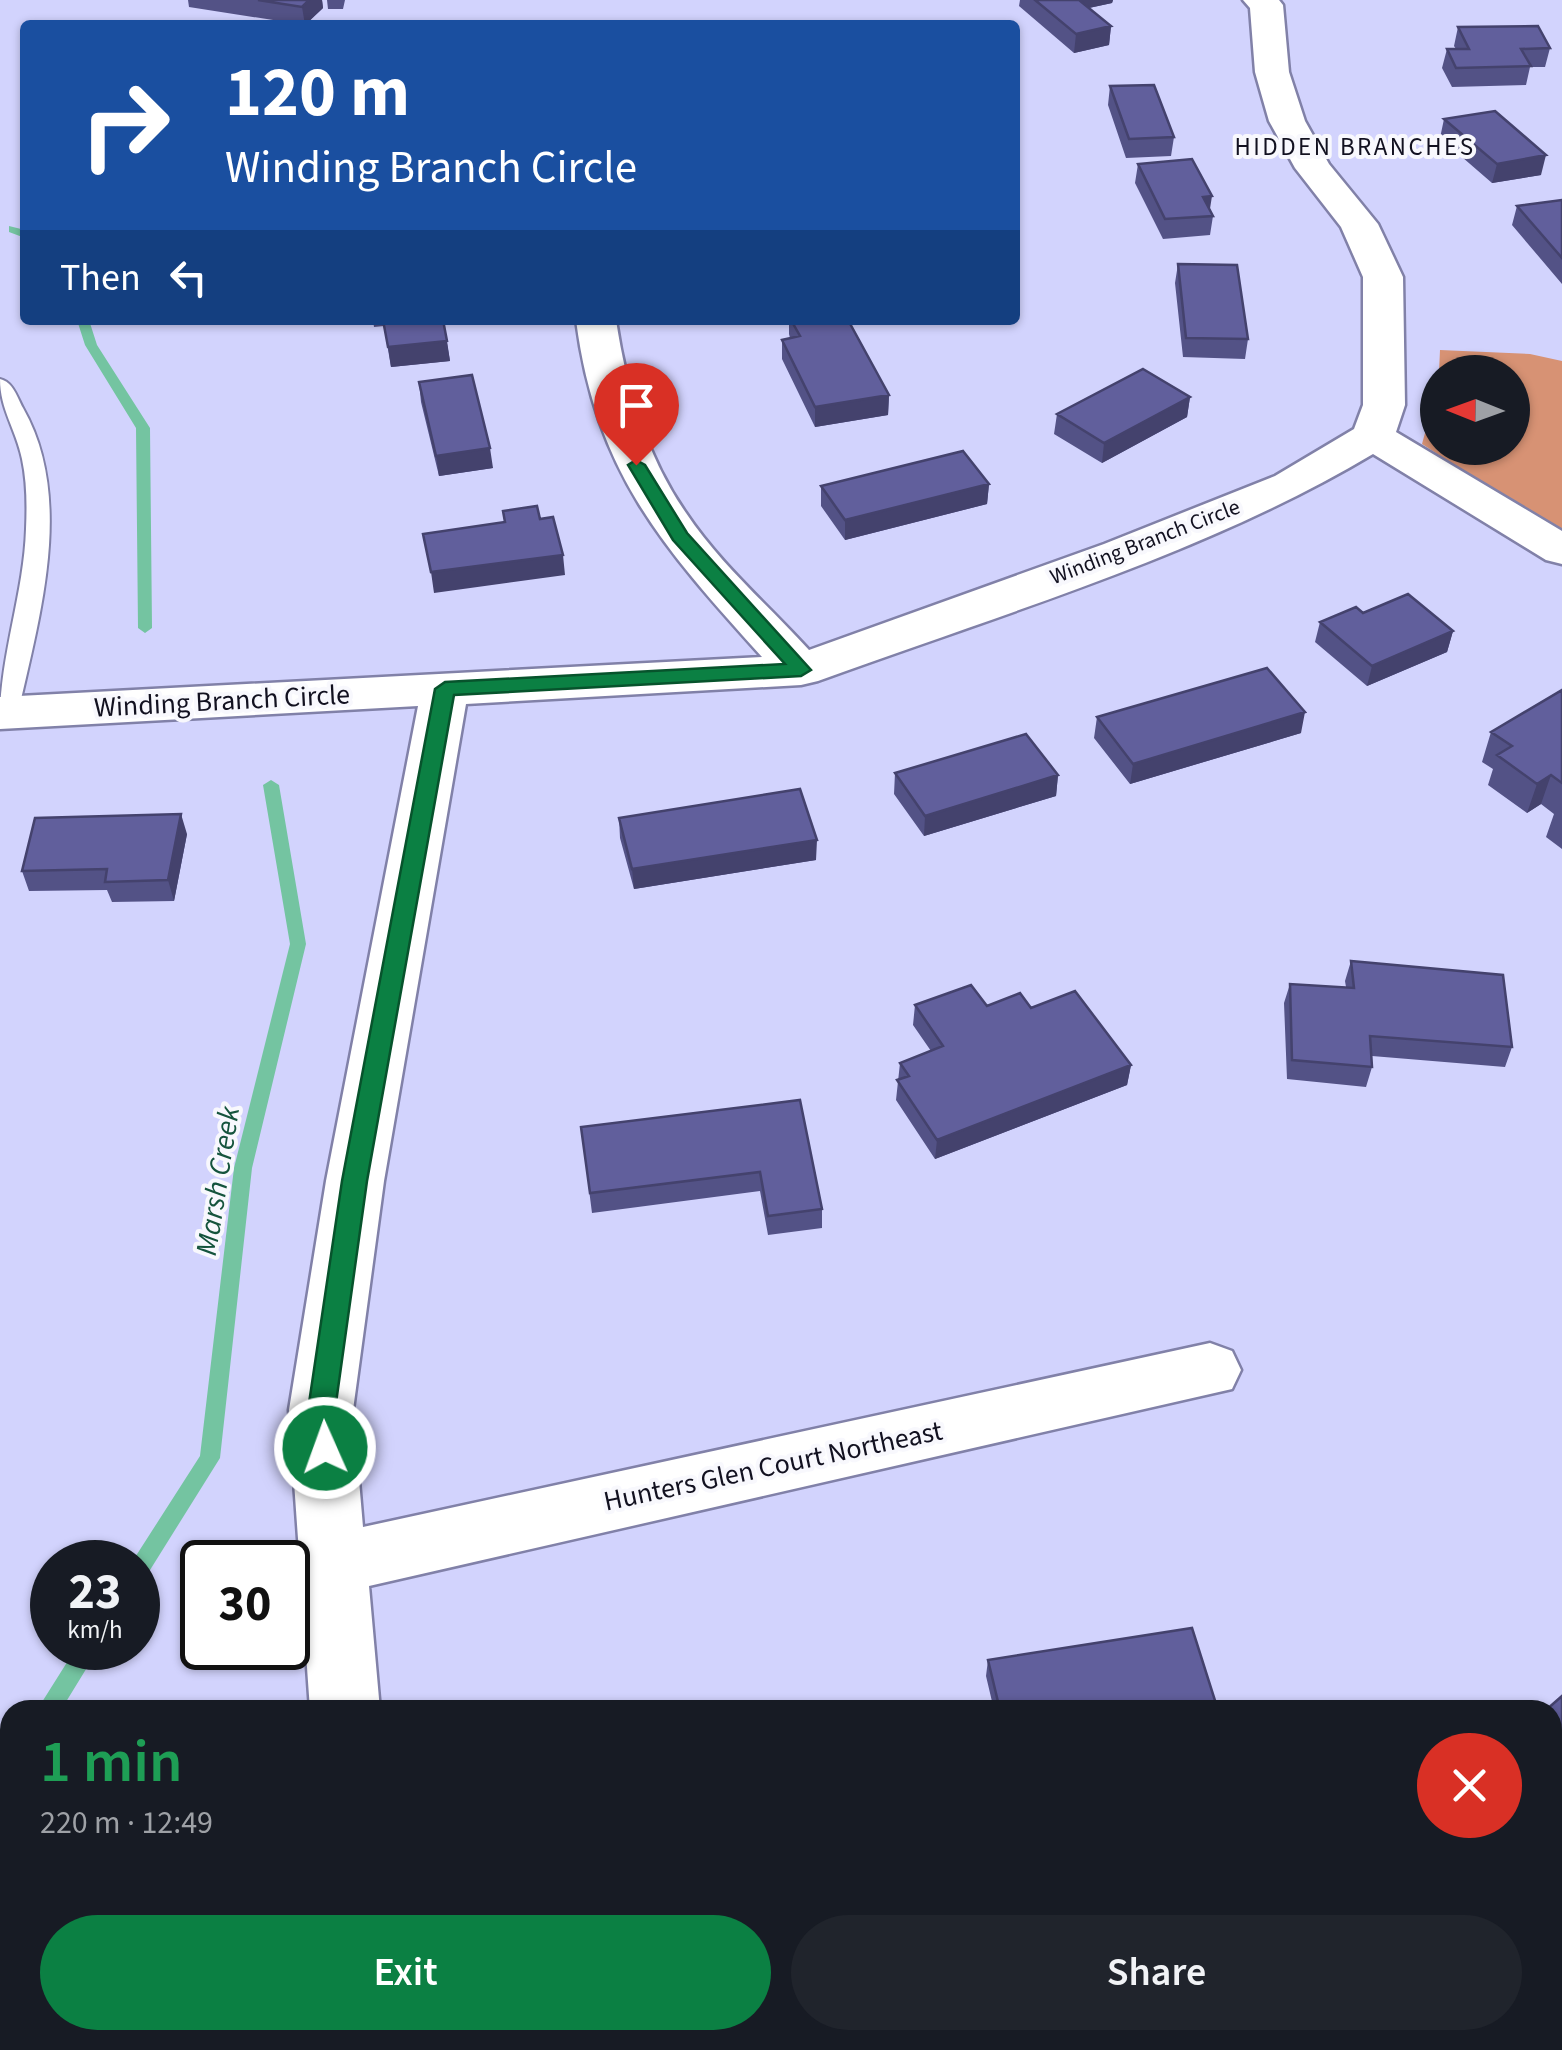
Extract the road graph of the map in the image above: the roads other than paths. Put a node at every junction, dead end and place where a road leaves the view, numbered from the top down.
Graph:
1 (1260, 0) edge
2 (596, 325) edge
3 (0, 386) edge
4 (1373, 436) junction
5 (1562, 550) edge
6 (801, 670) junction
7 (445, 689) junction
8 (3, 713) edge
9 (1210, 1370) dead end
10 (336, 1563) junction
11 (344, 1700) edge

1 - 4 street
2 - 6 street
3 - 8 lane
4 - 5 street
4 - 6 street, Winding Branch Circle
6 - 7 street, Winding Branch Circle
7 - 8 street, Winding Branch Circle
7 - 10 street
9 - 10 street, Hunters Glen Court Northeast
10 - 11 street

